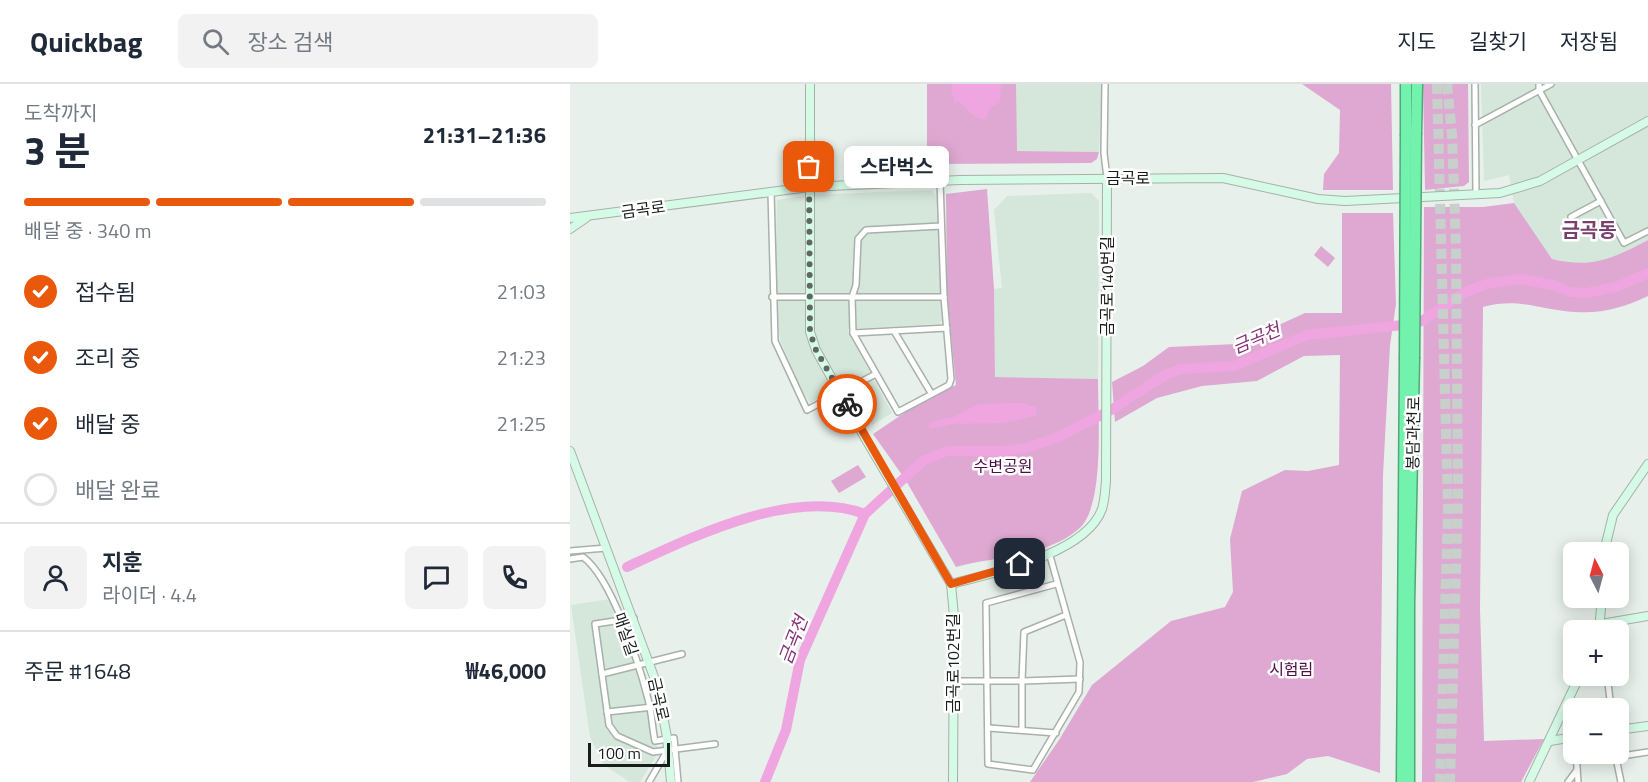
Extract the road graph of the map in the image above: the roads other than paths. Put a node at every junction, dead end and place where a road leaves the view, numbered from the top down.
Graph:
1 (810, 84) edge
2 (1105, 84) edge
3 (1406, 84) edge
4 (1417, 84) edge
5 (1475, 84) edge
6 (1551, 84) edge
7 (1539, 87) edge
8 (1648, 121) edge
9 (1475, 125) junction
10 (1411, 134) junction
11 (1580, 161) junction
12 (1107, 178) junction
13 (940, 181) junction
14 (809, 188) junction
15 (771, 192) junction
16 (1476, 194) junction
17 (1601, 201) junction
18 (589, 216) junction
19 (1570, 217) dead end
20 (570, 218) edge
21 (942, 226) junction
22 (570, 229) edge
23 (1648, 231) edge
24 (772, 297) junction
25 (808, 297) junction
26 (852, 297) junction
27 (944, 297) junction
28 (947, 328) junction
29 (894, 331) junction
30 (853, 333) junction
31 (1409, 359) junction
32 (874, 375) junction
33 (842, 392) junction
34 (931, 393) junction
35 (570, 451) edge
36 (1648, 464) edge
37 (1606, 542) edge
38 (606, 548) junction
39 (570, 551) edge
40 (1050, 556) junction
41 (570, 559) edge
42 (951, 584) junction
43 (1056, 584) junction
44 (1066, 615) junction
45 (1648, 615) edge
46 (634, 618) junction
47 (621, 620) junction
48 (1628, 620) edge
49 (682, 654) dead end
50 (650, 664) junction
51 (637, 667) junction
52 (602, 674) junction
53 (1080, 679) junction
54 (988, 680) junction
55 (952, 681) junction
56 (1022, 681) junction
57 (1575, 686) edge
58 (662, 706) junction
59 (649, 707) junction
60 (607, 712) junction
61 (1648, 726) edge
62 (990, 728) junction
63 (1629, 729) edge
64 (1022, 730) junction
65 (1056, 733) junction
66 (667, 739) junction
67 (1563, 739) edge
68 (1550, 741) junction
69 (716, 744) dead end
70 (672, 749) junction
71 (1648, 752) edge
72 (1629, 754) edge
73 (1577, 764) edge
74 (1617, 764) edge
75 (1577, 770) junction
76 (649, 782) edge
77 (670, 782) edge
78 (678, 782) edge
79 (953, 782) edge
80 (1402, 782) edge
81 (1409, 782) edge
82 (1529, 782) edge
83 (1568, 782) edge
84 (1578, 782) edge
85 (1621, 782) edge

1 - 14 street, 금곡로102번길
2 - 12 street
3 - 10 highway, 봉담과천로
4 - 10 highway, 봉담과천로
5 - 9 street
6 - 7 street
7 - 9 street
7 - 11 street
8 - 11 street, 금곡로
9 - 16 street
10 - 31 highway, 봉담과천로, bridge
11 - 16 street, 금곡로
11 - 17 street
12 - 13 street, 금곡로
12 - 16 street, 금곡로
12 - 40 street, 금곡로140번길
13 - 14 street, 금곡로
13 - 21 street
14 - 15 street, 금곡로
14 - 25 street, 금곡로102번길
15 - 18 street, 금곡로
15 - 24 street
17 - 19 street
17 - 23 street
18 - 20 street, 금곡로
18 - 22 street, 금곡로
21 - 26 street
21 - 27 street
24 - 25 street
24 - 33 street
25 - 26 street
25 - 33 street, 금곡로102번길
26 - 27 street
26 - 30 street
27 - 28 street
28 - 29 street
28 - 34 street
29 - 30 street
29 - 34 street
30 - 32 street
31 - 80 highway, 봉담과천로
31 - 81 highway, 봉담과천로
32 - 33 street
32 - 34 street
33 - 42 street, 금곡로102번길
35 - 38 street, 금곡로
36 - 37 street
38 - 39 street
38 - 46 street, 금곡로
40 - 42 street
40 - 43 street
41 - 47 street, 매실길
42 - 55 street, 금곡로102번길
43 - 44 street
43 - 54 street
44 - 53 street
44 - 56 street
45 - 48 street
46 - 47 street
46 - 50 street, 금곡로
47 - 51 street, 매실길
47 - 52 street
49 - 50 street
50 - 51 street
50 - 58 street, 금곡로
51 - 52 street
51 - 59 street, 매실길
52 - 60 street
53 - 56 street
53 - 65 street
54 - 55 street
54 - 56 street
54 - 62 street
55 - 79 street, 금곡로102번길
56 - 64 street
57 - 68 street
58 - 59 street
58 - 66 street, 금곡로
59 - 60 street
59 - 66 street, 매실길
60 - 70 street
61 - 63 street
62 - 64 street
62 - 65 street
64 - 65 street
66 - 70 street, 금곡로
67 - 68 street
68 - 82 street
69 - 70 street
70 - 76 street
70 - 77 street, 금곡로
70 - 78 street
71 - 72 street
73 - 75 street
74 - 85 street
75 - 83 street
75 - 84 street

